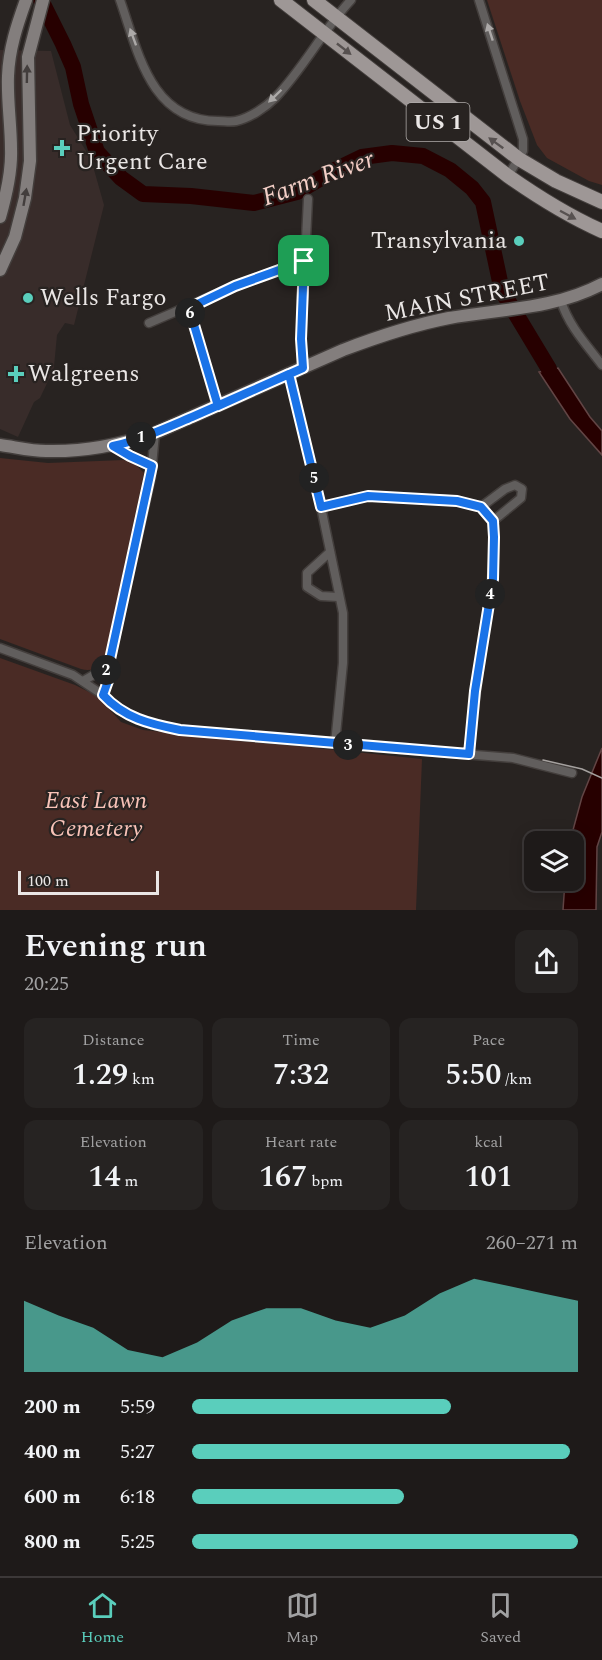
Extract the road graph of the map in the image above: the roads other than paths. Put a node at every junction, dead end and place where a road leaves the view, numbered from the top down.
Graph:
1 (26, 0) edge
2 (120, 0) edge
3 (281, 0) edge
4 (314, 0) edge
5 (351, 0) edge
6 (479, 0) edge
7 (41, 5) edge
8 (335, 17) junction
9 (324, 34) junction
10 (0, 39) edge
11 (13, 39) junction
12 (31, 41) junction
13 (519, 159) junction
14 (507, 176) junction
15 (556, 181) junction
16 (308, 199) dead end
17 (544, 202) junction
18 (602, 202) edge
19 (0, 218) edge
20 (602, 231) edge
21 (4, 252) edge
22 (304, 261) junction
23 (0, 270) edge
24 (602, 284) edge
25 (561, 301) junction
26 (189, 308) junction
27 (149, 323) dead end
28 (602, 365) edge
29 (303, 368) junction
30 (289, 374) junction
31 (218, 406) junction
32 (155, 433) junction
33 (0, 445) edge
34 (113, 446) junction
35 (152, 466) junction
36 (321, 507) junction
37 (481, 507) junction
38 (493, 521) junction
39 (330, 552) junction
40 (338, 597) junction
41 (0, 648) edge
42 (105, 672) junction
43 (83, 681) junction
44 (103, 695) junction
45 (335, 744) junction
46 (469, 754) junction
47 (572, 772) dead end

1 - 11 main road
9 -> 2 street
3 - 9 main road, US 1
4 - 8 main road, US 1
5 - 8 street
13 -> 6 street
7 - 12 main road
8 - 9 street
13 -> 8 main road, US 1
9 -> 14 main road, US 1
10 - 11 main road
11 - 12 main road
11 - 19 main road
21 -> 12 main road
13 - 14 street
13 - 15 main road, US 1
14 - 17 main road, US 1
15 - 17 main road
15 - 18 main road, US 1
16 - 22 street
17 -> 20 main road, US 1
21 - 23 main road
22 - 26 street
22 - 29 street
24 - 25 main road, MAIN STREET
25 - 28 street
25 - 29 main road, MAIN STREET
26 - 27 street
26 - 31 street
29 - 30 main road, MAIN STREET
30 - 31 main road, MAIN STREET
30 - 36 street
31 - 32 main road, MAIN STREET
32 - 34 main road, MAIN STREET
32 - 35 street
33 - 34 main road, MAIN STREET
34 - 35 street
35 - 42 street
36 - 37 street
36 - 39 street
37 - 38 street
37 - 38 street
38 - 46 street
39 - 40 street
39 - 40 street
40 - 45 street
41 - 43 street
42 - 43 street
42 - 44 street
43 - 44 street
44 - 45 street
45 - 46 street
46 - 47 street

